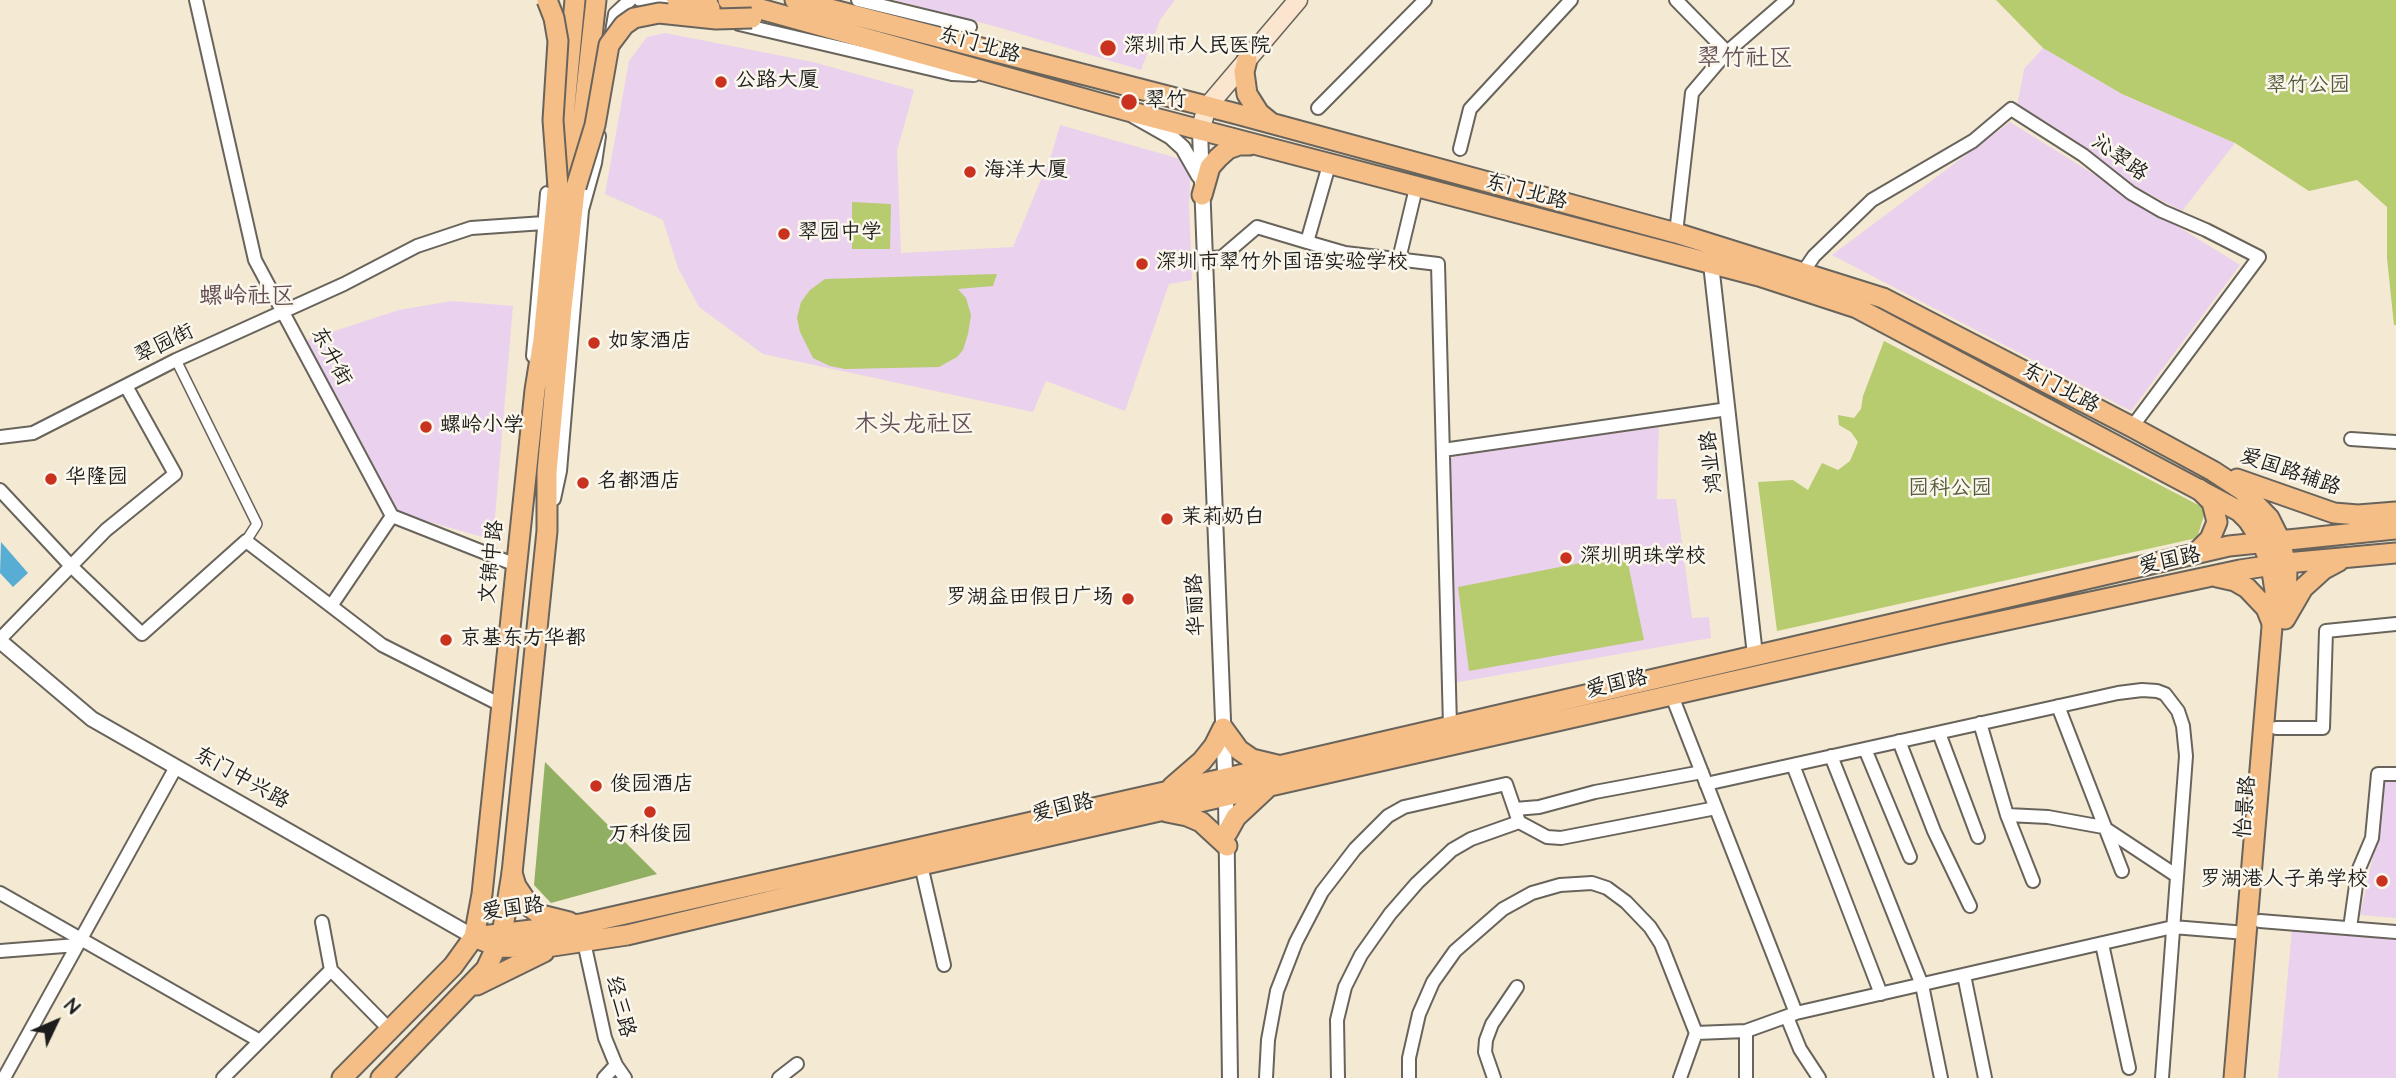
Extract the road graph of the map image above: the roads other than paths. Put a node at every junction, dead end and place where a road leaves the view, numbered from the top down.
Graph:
1 (196, 0) edge
2 (547, 0) edge
3 (555, 0) edge
4 (575, 0) edge
5 (596, 0) edge
6 (630, 0) edge
7 (640, 0) edge
8 (677, 0) edge
9 (728, 0) edge
10 (795, 0) edge
11 (858, 0) edge
12 (1284, 0) edge
13 (1298, 0) edge
14 (1425, 0) edge
15 (1571, 0) edge
16 (1676, 0) edge
17 (1787, 0) edge
18 (748, 22) junction
19 (970, 27) dead end
20 (859, 36) junction
21 (1727, 52) junction
22 (1247, 60) junction
23 (998, 75) junction
24 (1204, 107) junction
25 (1318, 108) dead end
26 (1128, 111) junction
27 (1274, 125) junction
28 (1200, 131) junction
29 (1253, 145) junction
30 (1460, 149) dead end
31 (1329, 165) junction
32 (567, 187) junction
33 (1416, 188) junction
34 (1202, 190) junction
35 (544, 223) junction
36 (1676, 233) junction
37 (1307, 242) junction
38 (1205, 259) junction
39 (1399, 260) junction
40 (1710, 264) junction
41 (1803, 272) junction
42 (554, 308) junction
43 (284, 310) junction
44 (176, 360) junction
45 (126, 386) junction
46 (535, 390) junction
47 (1728, 409) junction
48 (2132, 427) junction
49 (0, 437) edge
50 (2351, 439) dead end
51 (2396, 442) edge
52 (1443, 450) junction
53 (2213, 471) junction
54 (2199, 489) junction
55 (0, 490) edge
56 (2396, 512) edge
57 (392, 516) junction
58 (2396, 529) edge
59 (547, 531) junction
60 (246, 541) junction
61 (2271, 541) junction
62 (2196, 553) junction
63 (2396, 553) edge
64 (2350, 558) junction
65 (2278, 564) junction
66 (516, 565) junction
67 (71, 566) junction
68 (2209, 577) junction
69 (331, 606) junction
70 (2278, 621) junction
71 (2396, 624) edge
72 (0, 640) edge
73 (1755, 655) junction
74 (1672, 696) junction
75 (501, 705) junction
76 (2058, 706) junction
77 (1980, 723) junction
78 (1450, 726) junction
79 (1223, 728) junction
80 (2276, 728) junction
81 (1939, 733) junction
82 (1899, 741) junction
83 (1865, 749) junction
84 (1831, 756) junction
85 (1280, 765) junction
86 (1793, 765) junction
87 (176, 767) junction
88 (2396, 774) edge
89 (1704, 778) junction
90 (1225, 787) junction
91 (1269, 787) junction
92 (1164, 801) junction
93 (1716, 808) junction
94 (2007, 815) junction
95 (1517, 816) junction
96 (2103, 827) junction
97 (1978, 837) dead end
98 (1227, 839) junction
99 (1910, 857) dead end
100 (921, 865) junction
101 (2122, 871) dead end
102 (512, 873) junction
103 (2177, 876) junction
104 (2033, 881) dead end
105 (0, 893) edge
106 (1970, 906) dead end
107 (322, 922) dead end
108 (2173, 927) junction
109 (2253, 927) junction
110 (2350, 928) junction
111 (2396, 932) edge
112 (582, 933) junction
113 (474, 937) junction
114 (500, 940) junction
115 (79, 942) junction
116 (2102, 944) junction
117 (555, 947) junction
118 (0, 951) edge
119 (944, 965) dead end
120 (331, 970) junction
121 (1964, 975) junction
122 (1922, 985) junction
123 (1517, 987) dead end
124 (467, 990) junction
125 (1881, 994) junction
126 (1792, 1015) junction
127 (390, 1030) junction
128 (1746, 1031) junction
129 (1696, 1033) junction
130 (260, 1041) junction
131 (797, 1064) dead end
132 (616, 1065) junction
133 (2129, 1068) dead end
134 (5, 1078) edge
135 (223, 1078) edge
136 (342, 1078) edge
137 (381, 1078) edge
138 (604, 1078) edge
139 (625, 1078) edge
140 (779, 1078) edge
141 (1230, 1078) edge
142 (1266, 1078) edge
143 (1338, 1078) edge
144 (1409, 1078) edge
145 (1494, 1078) edge
146 (1680, 1078) edge
147 (1746, 1078) edge
148 (1819, 1078) edge
149 (1941, 1078) edge
150 (1985, 1078) edge
151 (2162, 1078) edge
152 (2234, 1078) edge
153 (2248, 1078) edge

1 - 43 street, 东升街
2 - 32 main road, bridge
3 - 35 street
4 - 32 main road, 文锦中路, bridge
5 - 32 main road, 文锦中路, bridge
6 - 59 street
7 - 18 street
8 - 18 main road, bridge
9 - 20 main road, 东门北路
10 - 24 main road, 东门北路
11 - 19 street
12 - 24 main road
13 - 22 main road
14 - 25 street
15 - 30 street
16 - 21 street
17 - 21 street
18 - 20 main road
18 - 23 street
18 - 32 main road, bridge
20 - 23 main road, 东门北路
21 - 36 street
22 - 24 main road
22 - 27 main road
23 - 26 main road, 东门北路
24 - 27 main road, 东门北路
24 - 28 main road
26 - 28 main road, 东门北路
26 - 34 street
27 - 36 main road, 东门北路
28 - 29 main road, 东门北路
28 - 34 street, 华丽路
29 - 31 main road, 东门北路
29 - 34 main road
31 - 33 main road, 东门北路
31 - 37 street
32 - 42 main road, 文锦中路
33 - 39 street
33 - 40 main road, 东门北路
34 - 38 street, 华丽路
35 - 43 street, 翠园街
35 - 46 street
36 - 41 main road, 东门北路
37 - 38 street
37 - 39 street
38 - 79 street, 华丽路
39 - 52 street
40 - 47 street, 鸿业路
40 - 54 main road, 东门北路
41 - 48 main road, 东门北路
41 - 48 street, 沁翠路
42 - 46 main road, 文锦中路
42 - 59 main road, 文锦中路
43 - 44 street, 翠园街
43 - 57 street, 东升街
44 - 45 street, 翠园街
44 - 60 street
45 - 49 street, 翠园街
45 - 67 street
46 - 66 main road, 文锦中路
47 - 52 street
47 - 73 street, 鸿业路
48 - 53 main road, 东门北路
50 - 51 street
52 - 78 street
53 - 56 main road, 爱国路辅路
53 - 61 main road, 东门北路
54 - 61 main road, 东门北路
54 - 62 main road
55 - 67 street
57 - 66 street
57 - 69 street
58 - 61 main road, 爱国路
59 - 102 main road, 文锦中路
60 - 67 street
60 - 69 street
61 - 62 main road, 爱国路
61 - 65 main road, 怡景路
62 - 73 main road, 爱国路
63 - 64 main road, 爱国路
64 - 65 main road, 爱国路
64 - 70 main road
65 - 68 main road, 爱国路
65 - 70 main road, 怡景路
66 - 75 main road, 文锦中路
67 - 72 street
68 - 70 main road
68 - 74 main road, 爱国路
69 - 75 street
70 - 80 main road, 怡景路
70 - 109 main road, 怡景路
71 - 80 street
72 - 87 street, 东门中兴路
73 - 78 main road, 爱国路
74 - 89 street
74 - 91 main road, 爱国路
75 - 113 main road, 文锦中路
76 - 77 street
76 - 96 street
76 - 103 street
77 - 81 street
77 - 94 street
78 - 85 main road, 爱国路
79 - 85 main road
79 - 90 street, 华丽路
79 - 92 main road
80 - 109 main road, 怡景路
81 - 82 street
81 - 97 street
82 - 83 street
82 - 106 street
83 - 84 street
83 - 99 street
84 - 86 street
84 - 122 street
85 - 90 main road, 爱国路
86 - 89 street
86 - 125 street
87 - 113 street, 东门中兴路
87 - 115 street
88 - 110 street
89 - 93 street
89 - 95 street
90 - 91 main road, 爱国路
90 - 92 main road, 爱国路
90 - 98 street, 华丽路
91 - 98 main road
92 - 98 main road
92 - 100 main road, 爱国路
92 - 112 main road, 爱国路
93 - 95 street
93 - 126 street
94 - 96 street
94 - 104 street
95 - 142 street
95 - 143 street
96 - 101 street
96 - 103 street
98 - 141 street, 华丽路
100 - 112 main road, 爱国路
100 - 119 street
102 - 112 main road
102 - 114 main road, 文锦中路
103 - 108 street
105 - 115 street
107 - 120 street
108 - 109 street
108 - 116 street
108 - 151 street
109 - 110 street
109 - 152 main road, 怡景路
109 - 153 main road, 怡景路
110 - 111 street
112 - 114 main road, 爱国路
112 - 117 main road, 爱国路
112 - 132 street, 经三路
113 - 114 main road, 爱国路
113 - 127 main road, 文锦中路
114 - 117 main road, 爱国路
114 - 124 main road, 文锦中路
115 - 118 street
115 - 130 street
115 - 134 street
116 - 121 street
116 - 133 street
117 - 124 main road
120 - 127 street
120 - 130 street
121 - 122 street
121 - 150 street
122 - 125 street
122 - 149 street
123 - 145 street
124 - 137 main road, 文锦中路
125 - 126 street
126 - 128 street
126 - 148 street
127 - 136 main road, 文锦中路
128 - 129 street
128 - 147 street
129 - 144 street
129 - 146 street
130 - 135 street
131 - 140 street
132 - 138 street
132 - 139 street, 经三路

